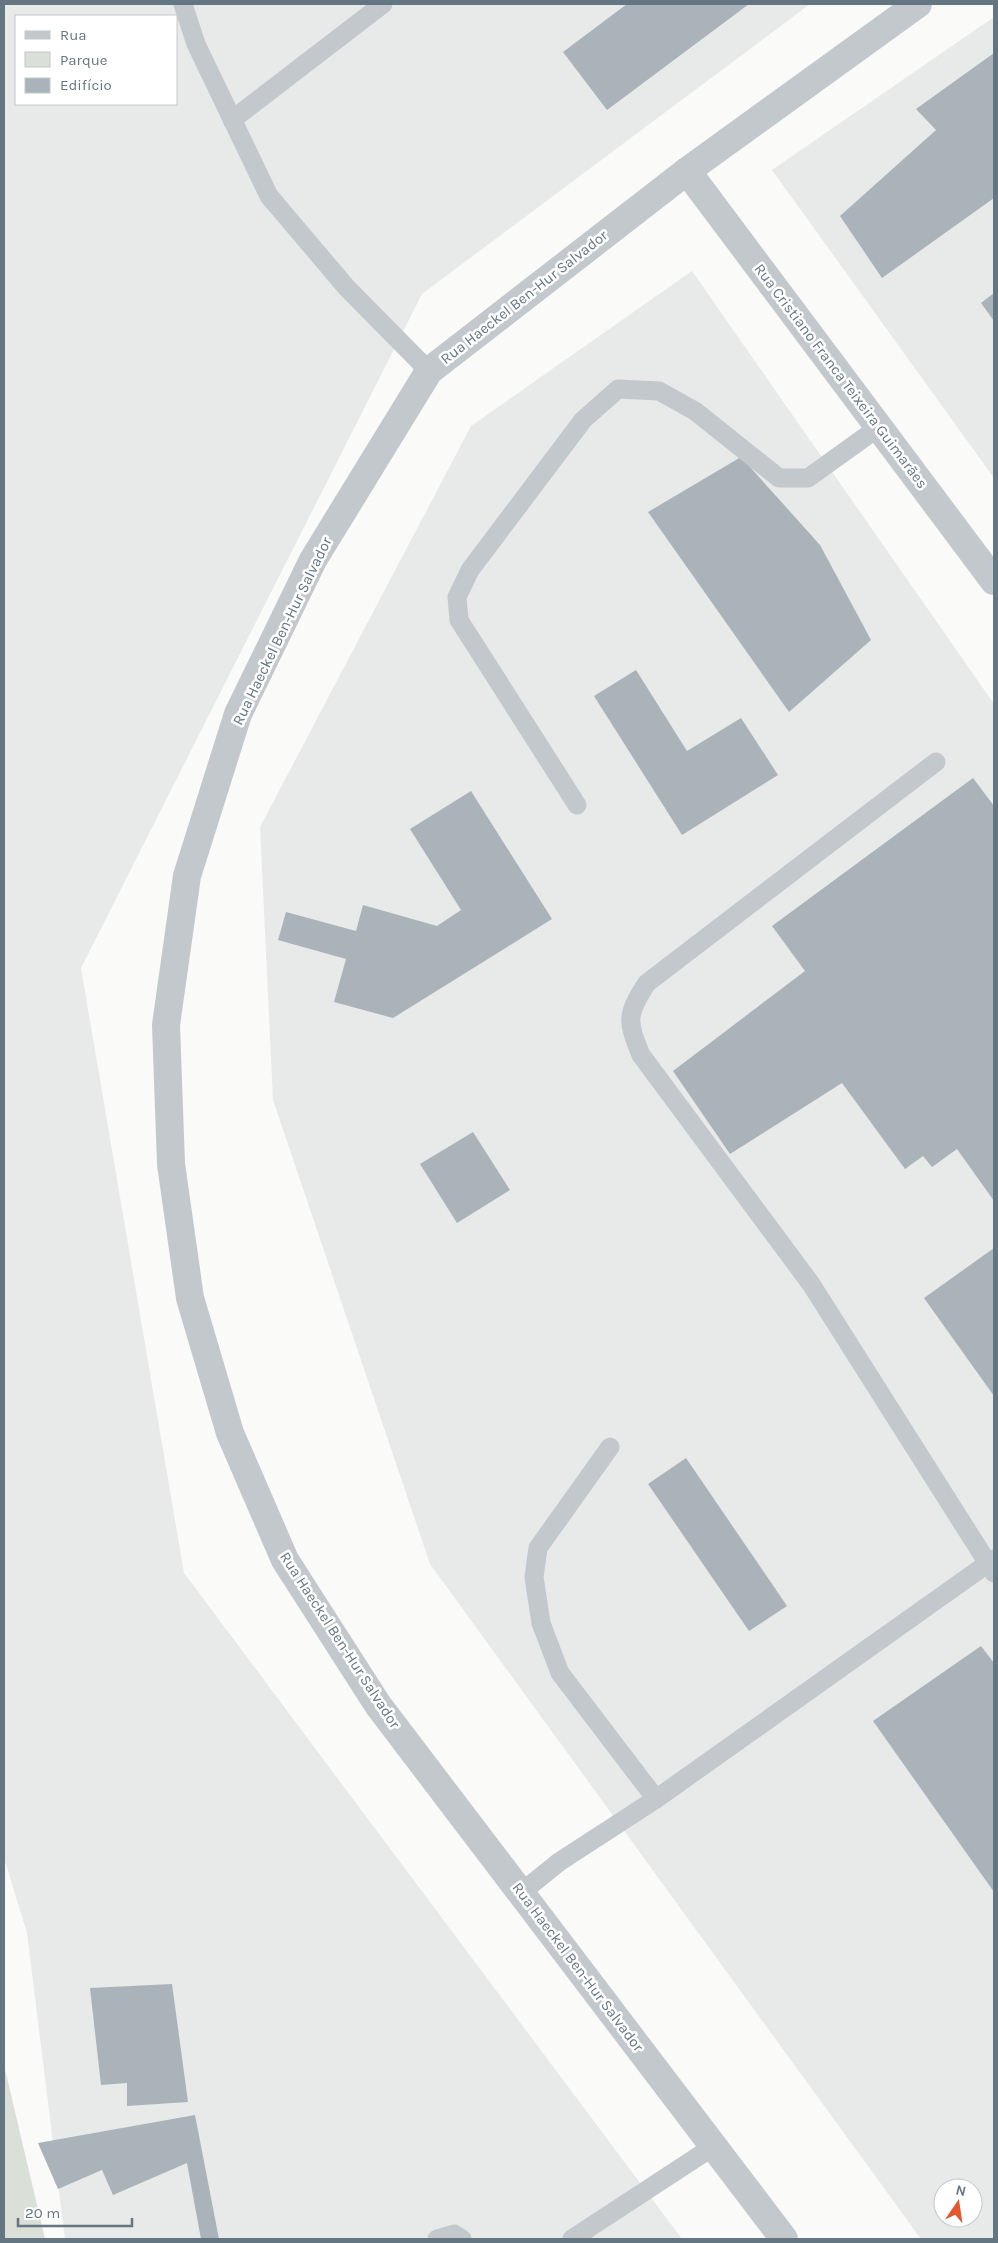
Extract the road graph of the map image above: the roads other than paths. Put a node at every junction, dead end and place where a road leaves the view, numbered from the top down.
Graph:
1 (182, 4) edge
2 (383, 4) edge
3 (918, 4) edge
4 (232, 120) junction
5 (687, 171) junction
6 (429, 370) junction
7 (879, 427) junction
8 (994, 581) edge
9 (936, 762) dead end
10 (577, 805) dead end
11 (610, 1447) dead end
12 (992, 1565) edge
13 (656, 1799) junction
14 (522, 1892) junction
15 (714, 2146) junction
16 (437, 2239) edge
17 (462, 2239) edge
18 (572, 2239) edge
19 (784, 2239) edge

1 - 4 lane
2 - 4 lane
3 - 5 street, Rua Haeckel Ben-Hur Salvador
4 - 6 lane
5 - 6 street, Rua Haeckel Ben-Hur Salvador
5 - 7 street, Rua Cristiano Franca Teixeira Guimarães
6 - 14 street, Rua Haeckel Ben-Hur Salvador
7 - 8 street, Rua Cristiano Franca Teixeira Guimarães
7 - 10 lane
9 - 12 lane
11 - 13 lane
12 - 13 lane
13 - 14 lane
14 - 15 street, Rua Haeckel Ben-Hur Salvador
15 - 18 lane
15 - 19 street, Rua Haeckel Ben-Hur Salvador
16 - 17 lane

